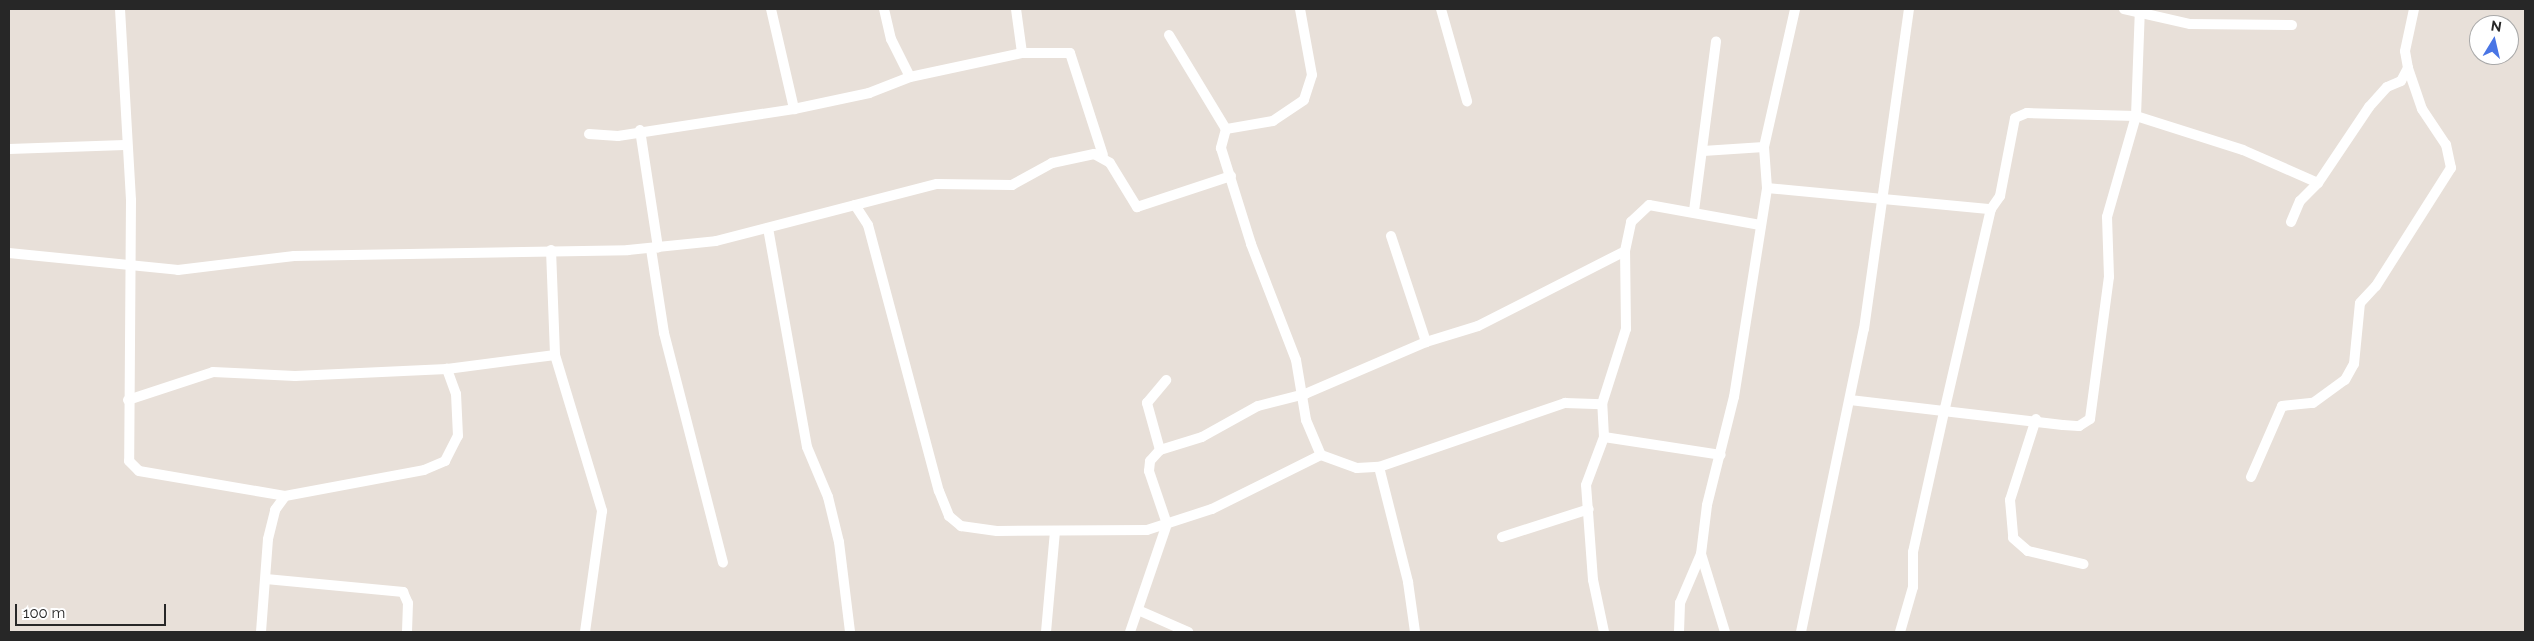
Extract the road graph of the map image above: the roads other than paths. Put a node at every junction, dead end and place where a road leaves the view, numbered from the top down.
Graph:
1 (120, 9) edge
2 (771, 9) edge
3 (884, 9) edge
4 (1016, 9) edge
5 (1300, 9) edge
6 (1441, 9) edge
7 (1795, 9) edge
8 (1909, 9) edge
9 (2124, 9) edge
10 (2414, 9) edge
11 (2140, 11) edge
12 (2292, 25) dead end
13 (1169, 35) dead end
14 (1716, 41) dead end
15 (1022, 53) junction
16 (2408, 68) junction
17 (910, 77) junction
18 (1468, 101) dead end
19 (794, 109) junction
20 (2136, 116) junction
21 (1226, 129) junction
22 (640, 130) junction
23 (589, 134) dead end
24 (125, 145) junction
25 (1764, 147) junction
26 (9, 149) edge
27 (1703, 151) junction
28 (1103, 155) junction
29 (1231, 176) junction
30 (2318, 183) junction
31 (1767, 188) junction
32 (1881, 202) junction
33 (855, 205) junction
34 (1991, 209) junction
35 (1694, 211) junction
36 (2291, 222) dead end
37 (1760, 225) junction
38 (768, 228) junction
39 (1391, 236) dead end
40 (655, 248) junction
41 (551, 250) junction
42 (1626, 251) junction
43 (9, 253) edge
44 (131, 264) junction
45 (1426, 342) junction
46 (555, 354) junction
47 (447, 369) junction
48 (1166, 380) dead end
49 (1305, 394) junction
50 (128, 400) junction
51 (1850, 400) junction
52 (1602, 404) junction
53 (1945, 408) junction
54 (2036, 419) junction
55 (1604, 437) junction
56 (1160, 450) junction
57 (1721, 455) junction
58 (1321, 456) junction
59 (1379, 467) junction
60 (2251, 477) dead end
61 (285, 496) junction
62 (1589, 509) junction
63 (1167, 524) junction
64 (1055, 532) junction
65 (1502, 537) dead end
66 (1701, 554) junction
67 (723, 563) dead end
68 (2083, 564) dead end
69 (266, 579) junction
70 (1138, 610) junction
71 (261, 632) edge
72 (407, 632) edge
73 (585, 632) edge
74 (850, 632) edge
75 (1046, 632) edge
76 (1130, 632) edge
77 (1188, 632) edge
78 (1415, 632) edge
79 (1604, 632) edge
80 (1679, 632) edge
81 (1726, 632) edge
82 (1801, 632) edge
83 (1900, 632) edge

1 - 24 street
2 - 19 street
3 - 17 street
4 - 15 street
5 - 21 street
6 - 18 street
7 - 25 street
8 - 32 street
9 - 11 street
10 - 16 street
11 - 12 street
11 - 20 street
13 - 21 street
14 - 27 street
15 - 17 street
15 - 28 street
16 - 30 street
16 - 60 street
17 - 19 street
19 - 22 street
20 - 30 street
20 - 34 street
20 - 54 street
21 - 29 street
22 - 23 street
22 - 40 street
24 - 26 street
24 - 44 street
25 - 27 street
25 - 31 street
27 - 35 street
28 - 29 street
28 - 33 street
29 - 49 street
30 - 36 street
31 - 32 street
31 - 37 street
32 - 34 street
32 - 51 street
33 - 38 street
33 - 64 street
34 - 53 street
35 - 37 street
35 - 42 street
37 - 57 street
38 - 40 street
38 - 74 street
39 - 45 street
40 - 41 street
40 - 67 street
41 - 44 street
41 - 46 street
42 - 45 street
42 - 52 street
43 - 44 street
44 - 50 street
45 - 49 street
46 - 47 street
46 - 73 street
47 - 50 street
47 - 61 street
48 - 56 street
49 - 56 street
49 - 58 street
50 - 61 street
51 - 53 street
51 - 82 street
52 - 55 street
52 - 59 street
53 - 54 street
53 - 83 street
54 - 68 street
55 - 57 street
55 - 62 street
56 - 63 street
57 - 66 street
58 - 59 street
58 - 63 street
59 - 78 street
61 - 69 street
62 - 65 street
62 - 79 street
63 - 64 street
63 - 70 street
64 - 75 street
66 - 80 street
66 - 81 street
69 - 71 street
69 - 72 street
70 - 76 street
70 - 77 street

